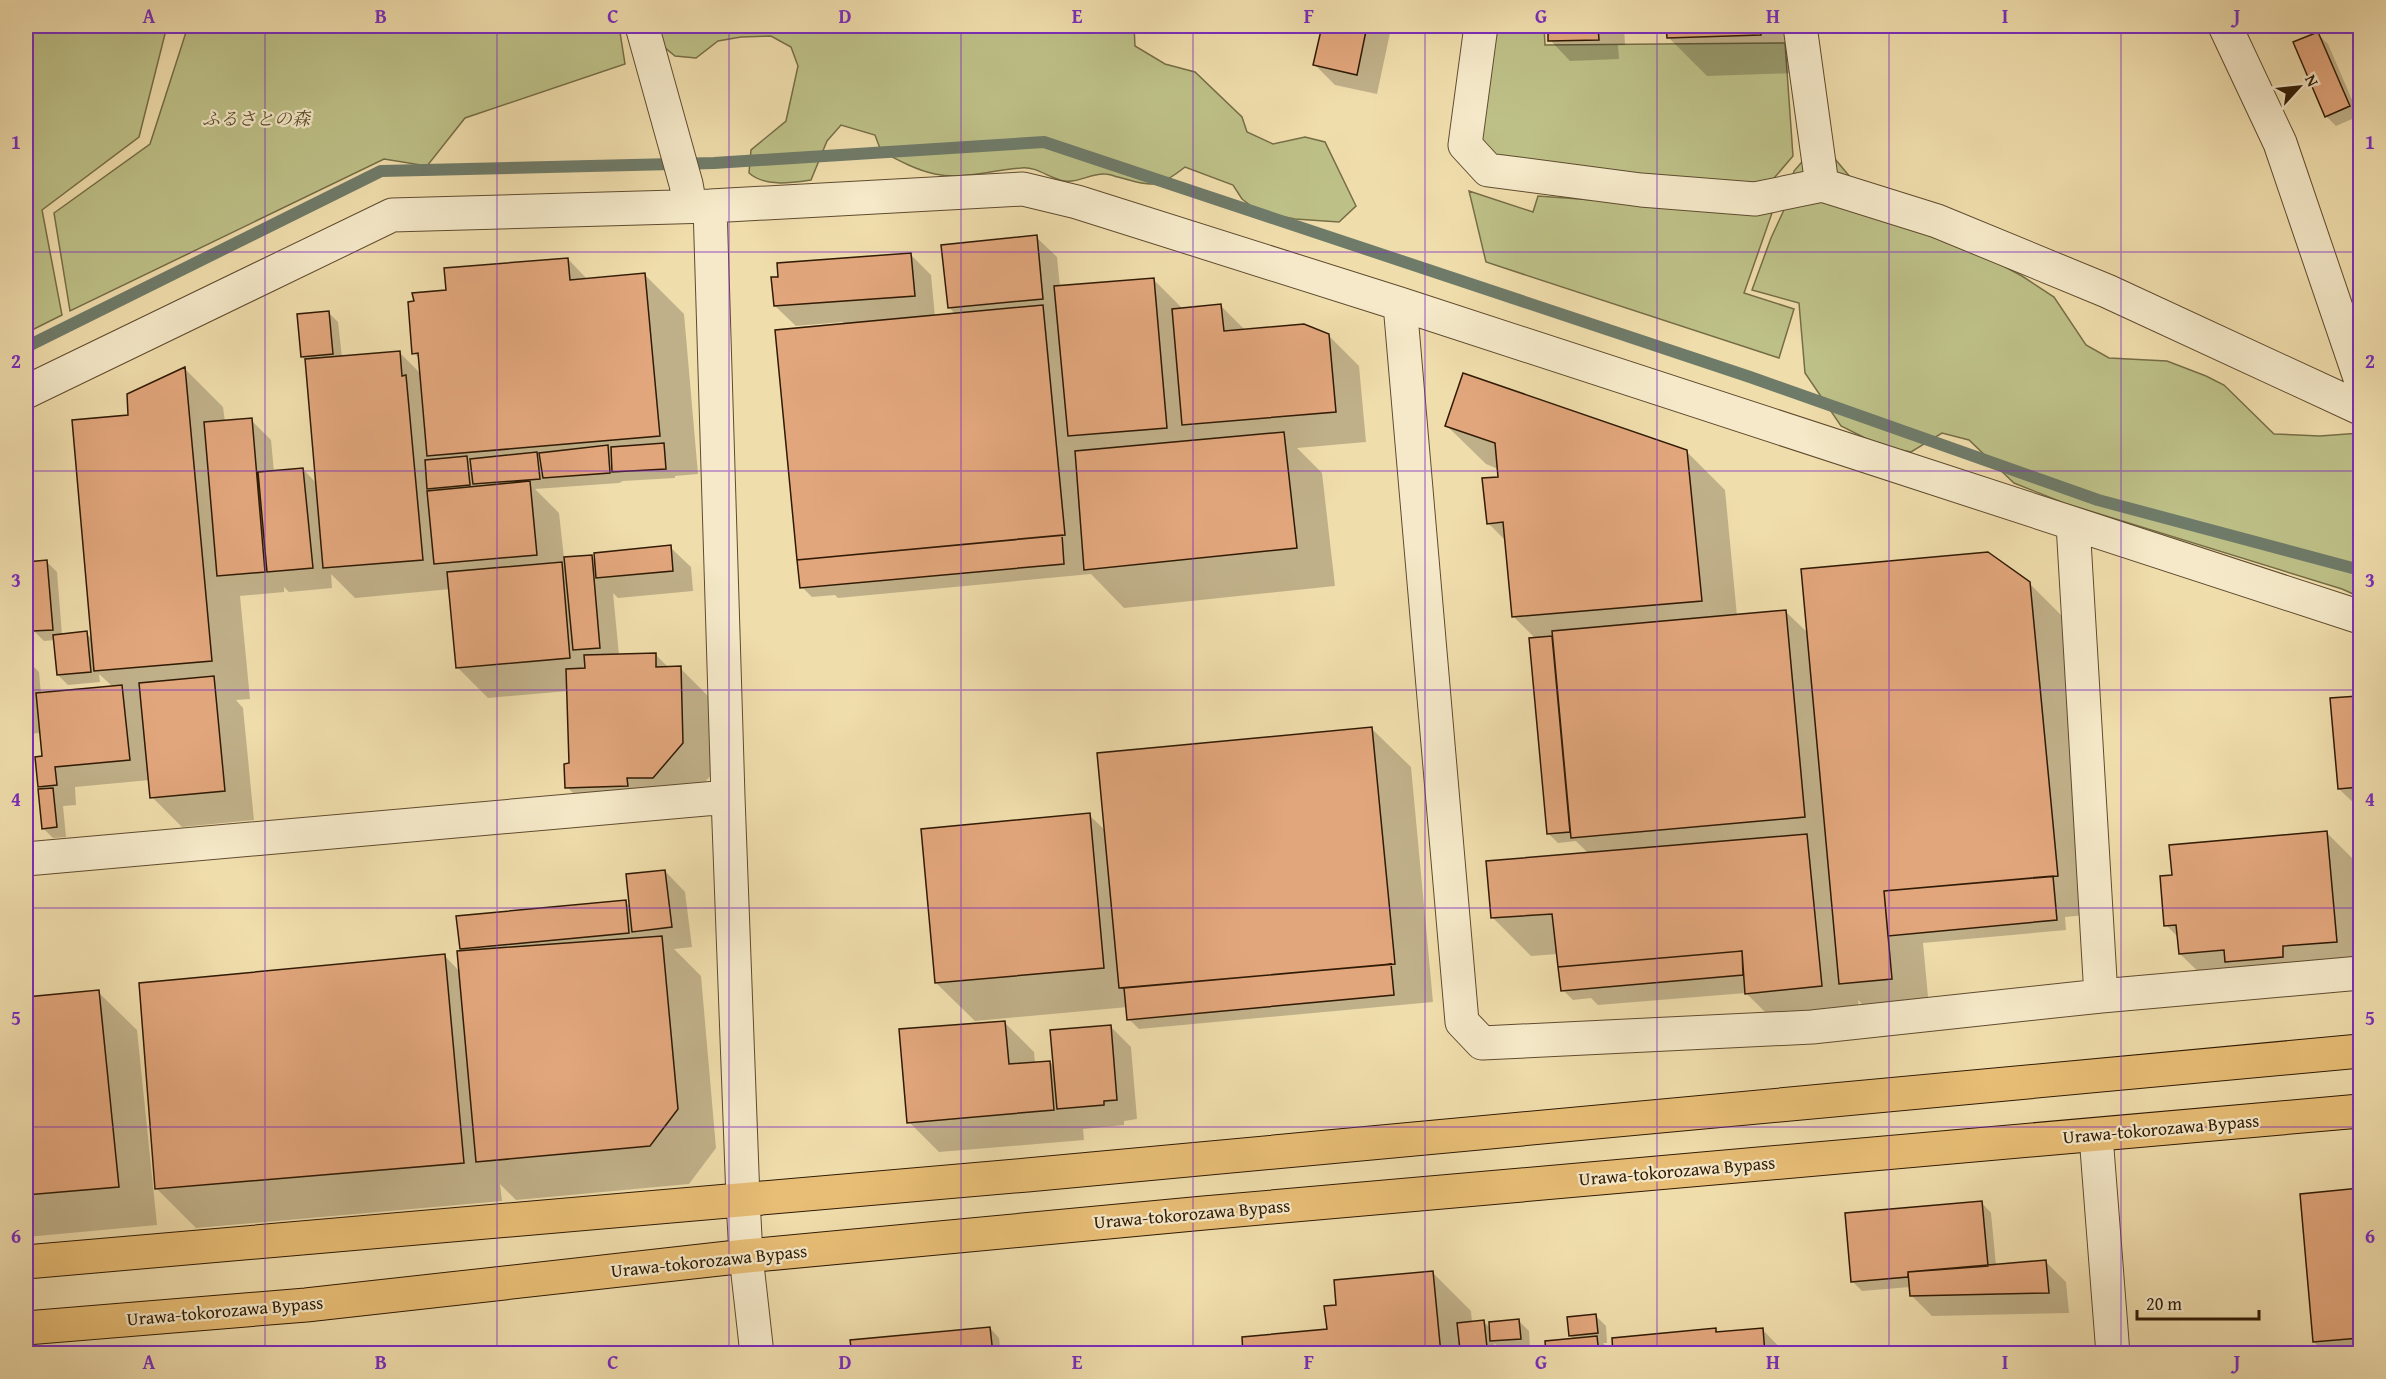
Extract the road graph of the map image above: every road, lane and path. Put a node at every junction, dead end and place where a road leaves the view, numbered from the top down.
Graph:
1 (642, 26) edge
2 (1481, 26) edge
3 (1800, 26) edge
4 (2224, 26) edge
5 (1822, 185) junction
6 (696, 198) junction
7 (1400, 304) junction
8 (2361, 378) edge
9 (26, 392) edge
10 (2361, 408) edge
11 (2073, 524) junction
12 (2361, 617) edge
13 (728, 797) junction
14 (26, 859) edge
15 (2361, 973) edge
16 (2101, 996) junction
17 (2361, 1051) edge
18 (2361, 1111) edge
19 (2096, 1136) junction
20 (743, 1199) junction
21 (746, 1256) junction
22 (26, 1262) edge
23 (26, 1328) edge
24 (756, 1353) edge
25 (2113, 1353) edge

1 - 6 street
2 - 5 street
3 - 5 street
4 - 8 street
5 - 10 street
6 - 7 street
6 - 9 street
6 - 13 street
7 - 11 street
7 - 16 street
11 - 12 street
11 - 16 street
13 - 14 street
13 - 20 street
15 - 16 street
17 - 20 highway
18 - 19 highway, Urawa-tokorozawa Bypass
19 - 21 highway, Urawa-tokorozawa Bypass
19 - 25 street
20 - 21 street
20 - 22 highway
21 - 23 highway, Urawa-tokorozawa Bypass
21 - 24 street

